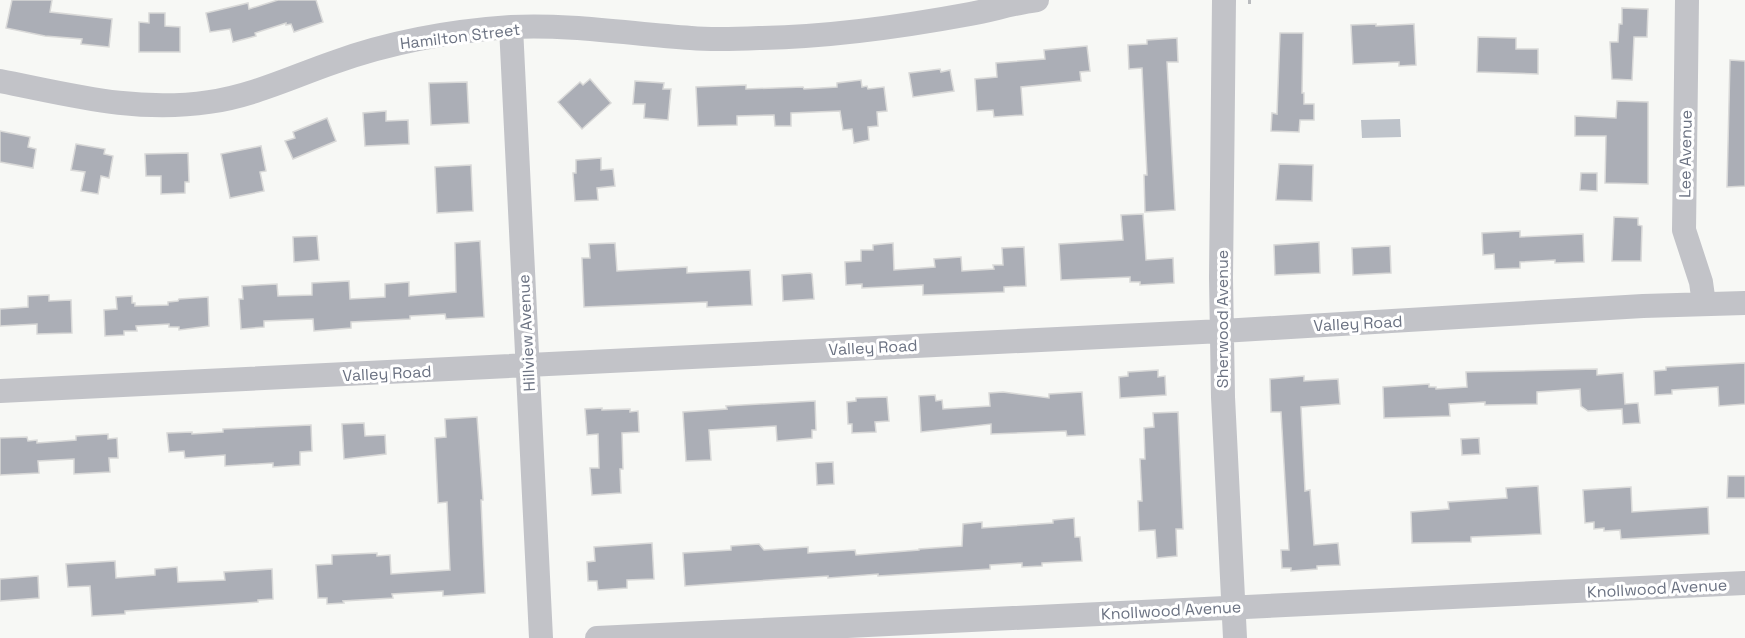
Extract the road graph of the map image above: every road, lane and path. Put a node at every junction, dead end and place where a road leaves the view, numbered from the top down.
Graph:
1 (1037, 0) edge
2 (1686, 0) edge
3 (1241, 1) edge
4 (511, 27) junction
5 (0, 81) edge
6 (1745, 303) edge
7 (1704, 304) junction
8 (1222, 331) junction
9 (528, 365) junction
10 (0, 391) edge
11 (1745, 583) edge
12 (1233, 607) junction
13 (541, 638) edge
14 (597, 638) edge
15 (1234, 638) edge

1 - 4 street, Hamilton Street
2 - 7 street, Lee Avenue
3 - 8 street, Sherwood Avenue
4 - 5 street, Hamilton Street
4 - 9 street, Hillview Avenue
6 - 7 street, Valley Road
7 - 8 street, Valley Road
8 - 9 street, Valley Road
8 - 12 street, Sherwood Avenue
9 - 10 street, Valley Road
9 - 13 street, Hillview Avenue
11 - 12 street, Knollwood Avenue
12 - 14 street, Knollwood Avenue
12 - 15 street, Sherwood Avenue

